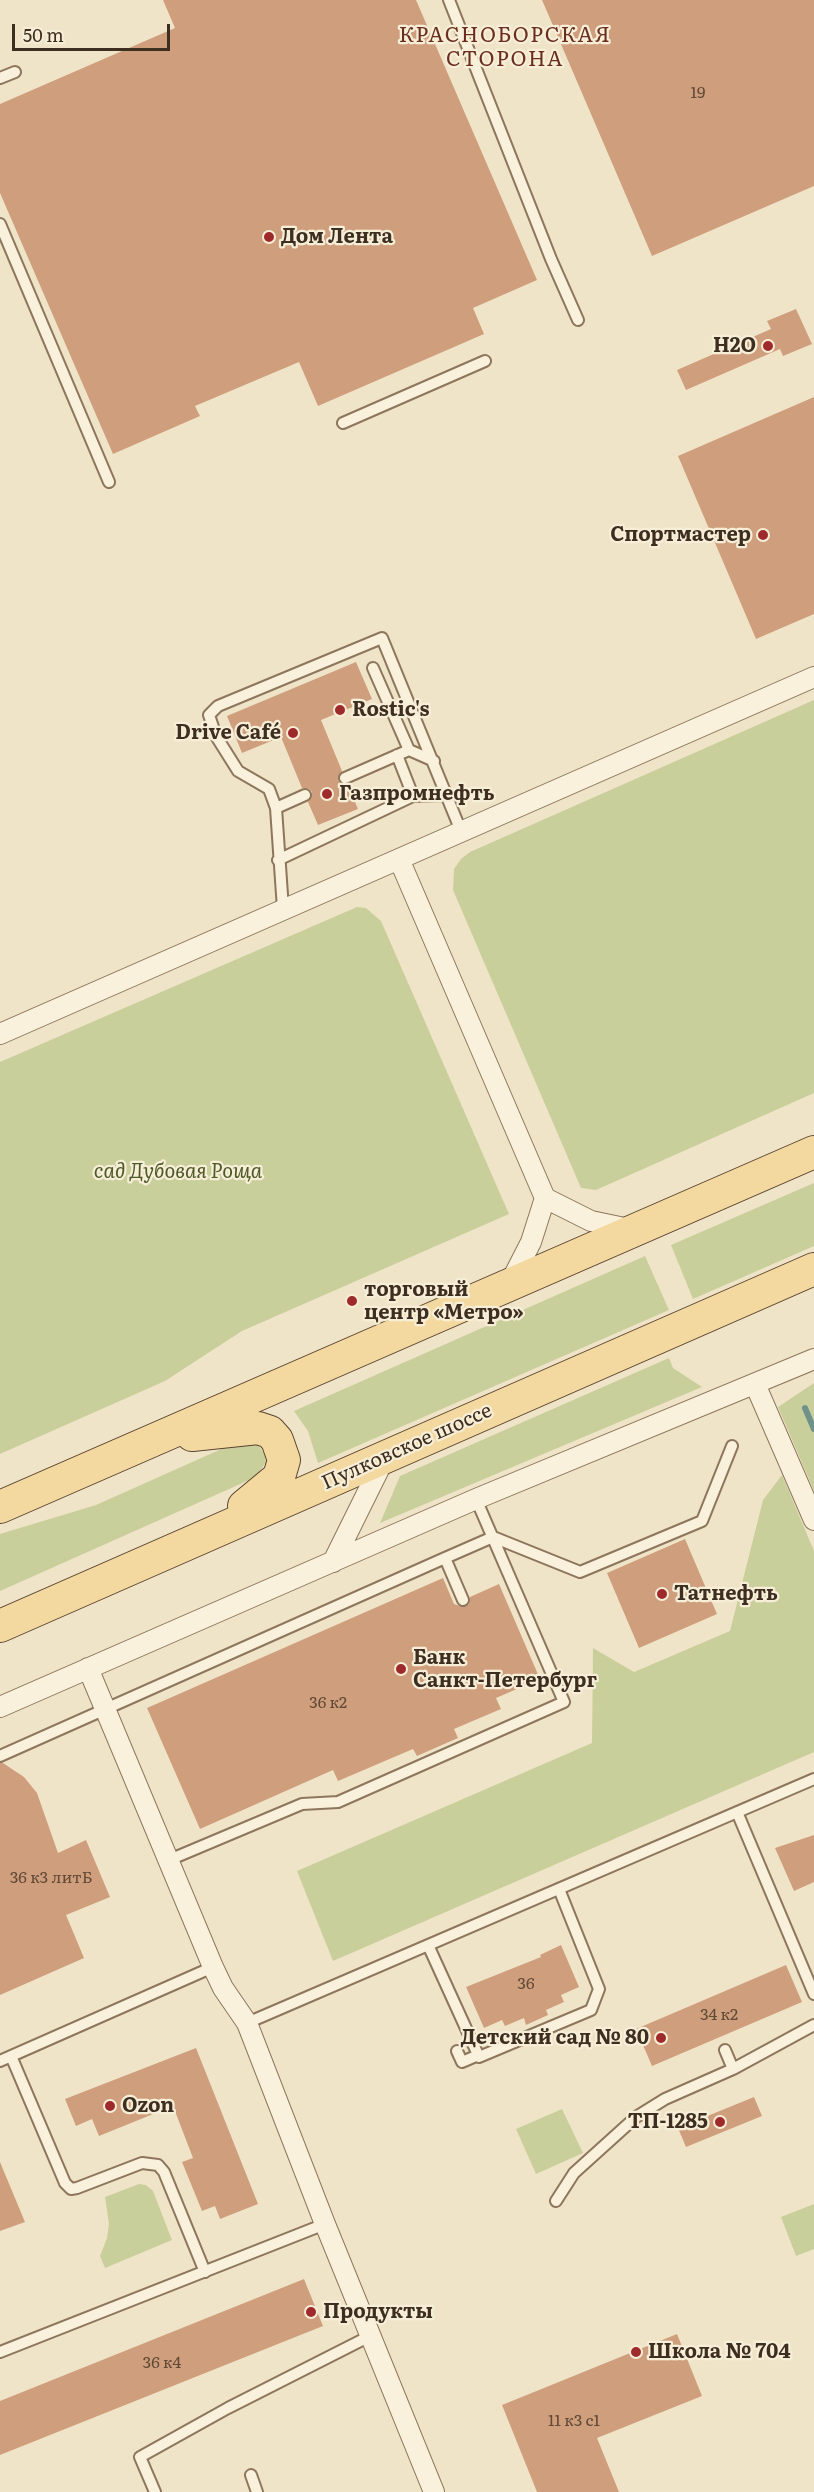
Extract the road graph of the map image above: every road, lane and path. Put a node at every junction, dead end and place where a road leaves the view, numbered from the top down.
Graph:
1 (449, 0) edge
2 (15, 72) dead end
3 (0, 78) edge
4 (0, 224) edge
5 (578, 320) dead end
6 (485, 361) dead end
7 (343, 423) dead end
8 (109, 482) dead end
9 (373, 668) dead end
10 (814, 677) edge
11 (409, 750) junction
12 (397, 755) junction
13 (434, 761) junction
14 (345, 778) dead end
15 (305, 795) dead end
16 (447, 795) junction
17 (413, 796) junction
18 (276, 808) junction
19 (461, 831) junction
20 (399, 859) junction
21 (278, 860) junction
22 (283, 909) junction
23 (0, 1034) edge
24 (814, 1152) edge
25 (545, 1198) junction
26 (634, 1230) junction
27 (814, 1269) edge
28 (509, 1285) junction
29 (814, 1359) edge
30 (755, 1384) junction
31 (159, 1438) junction
32 (732, 1446) dead end
33 (385, 1457) junction
34 (476, 1499) junction
35 (0, 1507) edge
36 (814, 1521) edge
37 (216, 1531) junction
38 (493, 1537) junction
39 (446, 1558) junction
40 (333, 1562) junction
41 (464, 1600) dead end
42 (0, 1626) edge
43 (88, 1668) junction
44 (0, 1707) edge
45 (106, 1710) junction
46 (0, 1756) edge
47 (814, 1779) edge
48 (737, 1812) junction
49 (169, 1860) junction
50 (559, 1889) junction
51 (428, 1945) junction
52 (213, 1967) junction
53 (814, 1994) edge
54 (247, 2023) junction
55 (814, 2025) edge
56 (725, 2050) dead end
57 (457, 2051) dead end
58 (476, 2056) junction
59 (5, 2059) edge
60 (733, 2069) junction
61 (556, 2201) dead end
62 (325, 2224) junction
63 (205, 2272) junction
64 (372, 2335) junction
65 (0, 2352) edge
66 (251, 2475) dead end
67 (155, 2492) edge
68 (257, 2492) edge
69 (435, 2492) edge

1 - 5 lane
2 - 3 lane
4 - 8 lane
6 - 7 lane
9 - 11 lane
10 - 19 street
11 - 12 lane
11 - 13 lane
12 - 14 lane
12 - 17 lane
13 - 16 lane
13 - 18 lane
15 - 18 lane
16 - 17 lane
16 - 19 lane
17 - 21 lane
18 - 21 lane
19 - 20 street
20 - 22 street
20 - 25 street
21 - 22 lane
22 - 23 street
24 - 26 main road
25 - 26 street
25 - 28 street
26 - 28 main road
27 - 33 main road, Пулковское шоссе
28 - 31 main road
29 - 30 street
30 - 34 street
30 - 36 street
31 - 35 main road
31 - 37 main road
32 - 38 lane
33 - 37 main road, Пулковское шоссе
33 - 40 street
34 - 38 lane
34 - 40 street
37 - 42 main road, Пулковское шоссе
38 - 39 lane
38 - 49 lane
39 - 41 lane
39 - 45 lane
40 - 43 street
43 - 44 street
43 - 45 street
45 - 46 lane
45 - 49 street
47 - 48 lane
48 - 50 lane
48 - 53 lane
49 - 52 street
50 - 51 lane
50 - 58 lane
51 - 54 lane
51 - 58 lane
52 - 54 street
52 - 59 lane
54 - 62 street
55 - 60 lane
56 - 60 lane
57 - 58 lane
59 - 63 lane
60 - 61 lane
62 - 63 lane
62 - 64 street
63 - 65 lane
64 - 67 lane
64 - 69 street
66 - 68 lane

